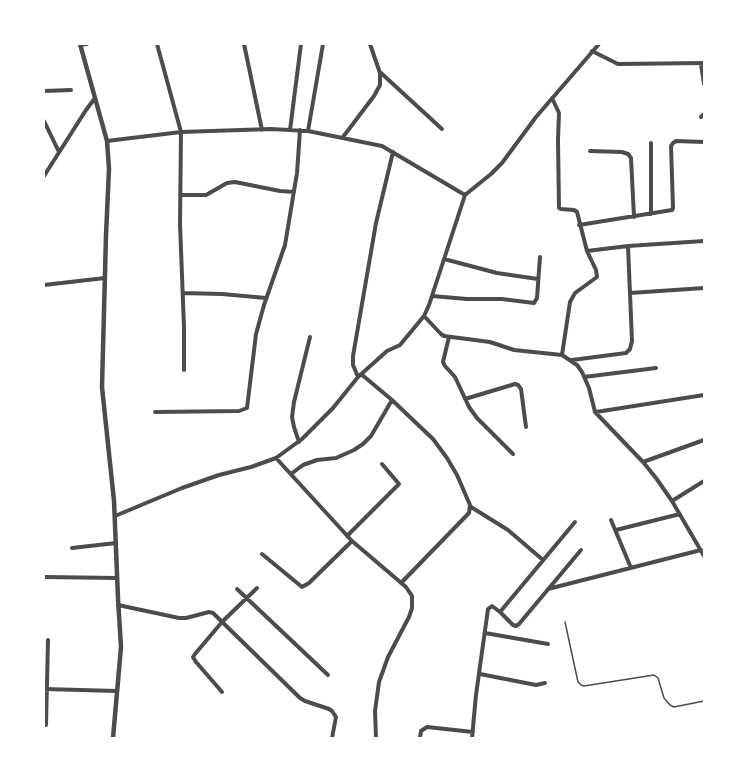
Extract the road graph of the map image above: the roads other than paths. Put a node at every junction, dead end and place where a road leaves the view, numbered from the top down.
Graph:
1 (82, 44) edge
2 (157, 44) edge
3 (244, 44) edge
4 (301, 44) edge
5 (323, 44) edge
6 (370, 44) edge
7 (599, 44) edge
8 (592, 51) junction
9 (703, 64) edge
10 (380, 73) junction
11 (705, 84) edge
12 (72, 90) dead end
13 (44, 92) edge
14 (95, 98) junction
15 (552, 98) junction
16 (44, 121) edge
17 (442, 129) dead end
18 (261, 130) junction
19 (290, 130) junction
20 (300, 130) junction
21 (308, 131) junction
22 (181, 132) junction
23 (343, 137) junction
24 (107, 141) junction
25 (705, 142) edge
26 (651, 143) dead end
27 (590, 151) dead end
28 (59, 152) junction
29 (393, 152) junction
30 (44, 176) edge
31 (294, 192) junction
32 (180, 195) junction
33 (465, 195) junction
34 (651, 214) junction
35 (634, 217) junction
36 (579, 225) junction
37 (705, 241) edge
38 (628, 246) junction
39 (587, 252) junction
40 (540, 257) dead end
41 (444, 259) junction
42 (105, 278) junction
43 (538, 279) junction
44 (44, 285) edge
45 (705, 288) edge
46 (183, 293) junction
47 (630, 293) junction
48 (432, 296) junction
49 (266, 298) junction
50 (424, 316) junction
51 (449, 337) junction
52 (310, 338) dead end
53 (562, 355) junction
54 (571, 361) junction
55 (656, 368) dead end
56 (184, 370) dead end
57 (359, 376) junction
58 (584, 377) junction
59 (705, 395) edge
60 (465, 399) junction
61 (392, 400) junction
62 (155, 412) dead end
63 (595, 412) junction
64 (526, 427) dead end
65 (705, 440) edge
66 (299, 442) junction
67 (513, 454) dead end
68 (276, 458) junction
69 (643, 462) junction
70 (382, 464) dead end
71 (291, 474) junction
72 (705, 481) edge
73 (672, 501) junction
74 (471, 507) junction
75 (680, 514) junction
76 (115, 516) junction
77 (611, 520) dead end
78 (574, 522) dead end
79 (616, 530) junction
80 (347, 536) junction
81 (352, 541) junction
82 (116, 543) junction
83 (72, 548) dead end
84 (581, 550) dead end
85 (701, 550) junction
86 (262, 554) dead end
87 (705, 556) edge
88 (543, 561) junction
89 (631, 568) junction
90 (44, 577) edge
91 (117, 578) junction
92 (401, 583) junction
93 (257, 588) dead end
94 (237, 589) dead end
95 (548, 589) junction
96 (247, 598) junction
97 (118, 606) junction
98 (500, 612) junction
99 (222, 622) junction
100 (565, 622) dead end
101 (485, 633) junction
102 (48, 640) dead end
103 (548, 644) dead end
104 (480, 674) junction
105 (328, 675) dead end
106 (545, 683) dead end
107 (45, 689) edge
108 (117, 691) junction
109 (222, 692) dead end
110 (705, 701) edge
111 (46, 725) dead end
112 (473, 732) junction
113 (113, 738) edge
114 (332, 738) edge
115 (376, 738) edge
116 (420, 738) edge
117 (472, 738) edge

1 - 14 street
2 - 22 street
3 - 18 street
4 - 19 street
5 - 21 street
6 - 10 street
7 - 8 street
8 - 9 street
8 - 15 street
9 - 11 street
10 - 17 street
10 - 23 street
12 - 13 street
14 - 24 street
14 - 28 street
15 - 33 street
15 - 36 street
16 - 28 street
18 - 19 street
18 - 22 street
19 - 20 street
20 - 21 street
20 - 31 street
21 - 23 street
22 - 24 street
22 - 32 street
23 - 29 street
24 - 42 street
25 - 34 street
26 - 34 street
27 - 35 street
28 - 30 street
29 - 33 street
29 - 57 street
31 - 32 street
31 - 49 street
32 - 46 street
33 - 41 street
34 - 35 street
35 - 36 street
36 - 39 street
37 - 38 street
38 - 39 street
38 - 47 street
39 - 53 street
40 - 43 street
41 - 43 street
41 - 48 street
42 - 44 street
42 - 76 street
43 - 48 street
45 - 47 street
46 - 49 street
46 - 56 street
47 - 54 street
48 - 50 street
49 - 62 street
50 - 51 street
50 - 57 street
51 - 53 street
51 - 60 street
52 - 66 street
53 - 54 street
54 - 58 street
55 - 58 street
57 - 61 street
57 - 66 street
58 - 63 street
59 - 63 street
60 - 64 street
60 - 67 street
61 - 71 street
61 - 74 street
63 - 69 street
65 - 69 street
66 - 68 street
68 - 71 street
68 - 76 street
69 - 73 street
70 - 80 street
71 - 80 street
72 - 73 street
73 - 75 street
74 - 88 street
74 - 92 street
75 - 79 street
75 - 85 street
76 - 82 street
77 - 79 street
78 - 88 street
79 - 89 street
80 - 81 street
81 - 86 street
81 - 92 street
82 - 83 street
82 - 91 street
84 - 95 street
85 - 87 street
85 - 89 street
88 - 98 street
89 - 95 street
90 - 91 street
91 - 97 street
92 - 115 street
93 - 96 street
94 - 96 street
95 - 98 street
96 - 99 street
96 - 105 street
97 - 99 street
97 - 108 street
98 - 101 street
99 - 109 street
99 - 114 street
100 - 110 lane
101 - 103 street
101 - 104 street
102 - 107 street
104 - 106 street
104 - 112 street
107 - 108 street
107 - 111 street
108 - 113 street
112 - 116 street
112 - 117 street

